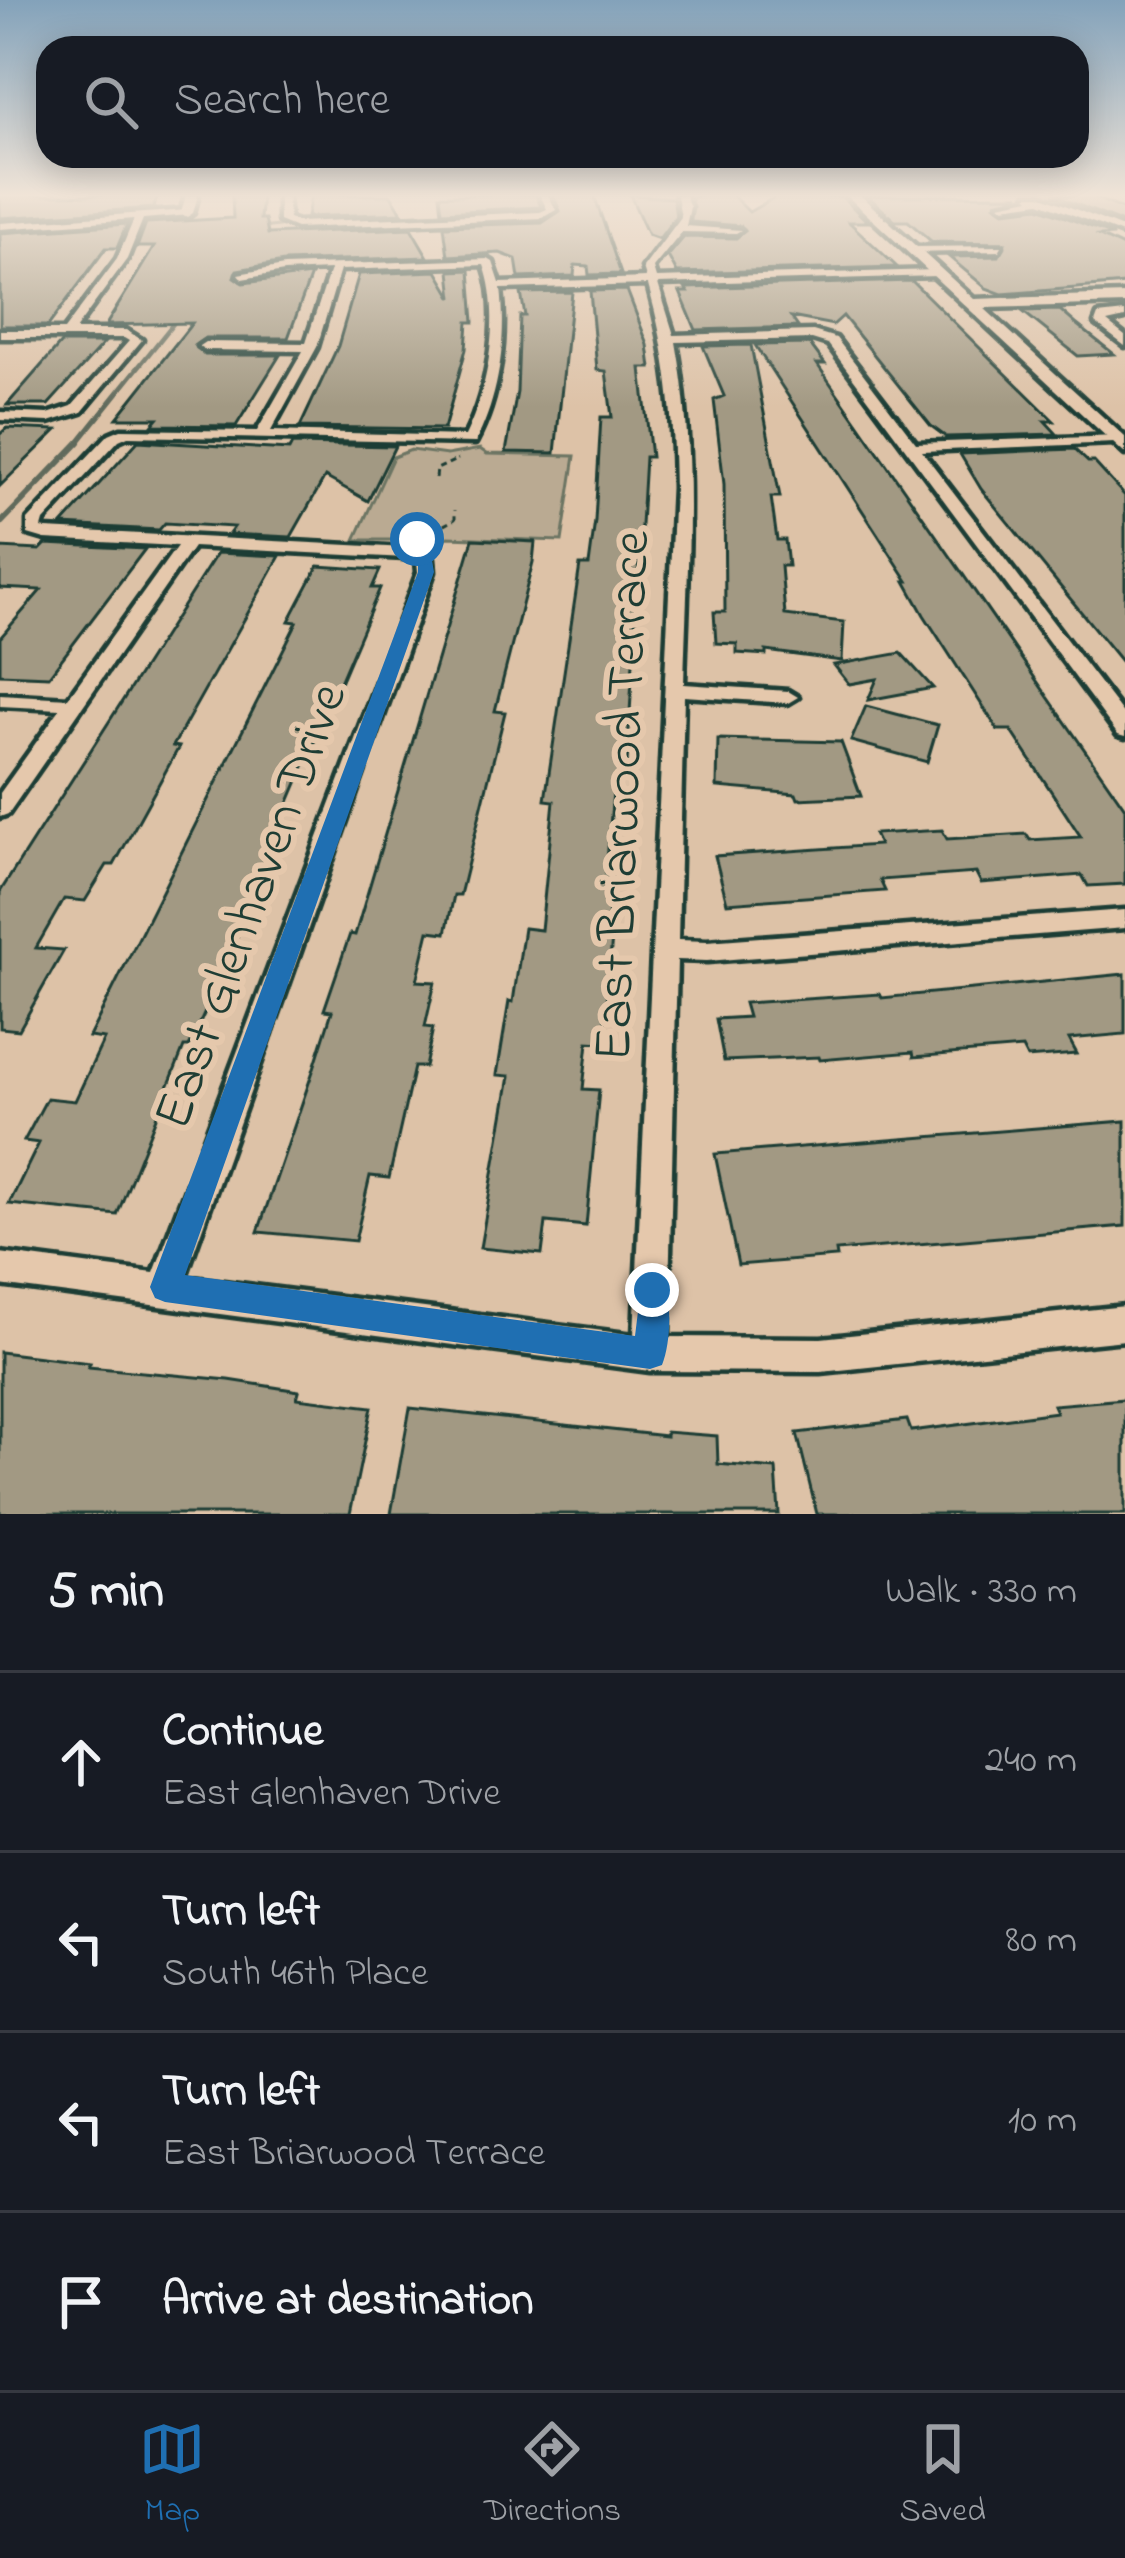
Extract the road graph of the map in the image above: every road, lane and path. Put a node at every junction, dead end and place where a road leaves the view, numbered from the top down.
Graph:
1 (117, 266) edge
2 (377, 266) edge
3 (489, 266) edge
4 (650, 266) edge
5 (928, 266) edge
6 (336, 267) junction
7 (936, 273) junction
8 (242, 276) dead end
9 (652, 282) junction
10 (495, 286) junction
11 (1125, 299) edge
12 (970, 304) junction
13 (1125, 315) edge
14 (0, 334) edge
15 (68, 334) junction
16 (670, 339) junction
17 (1125, 341) edge
18 (206, 346) dead end
19 (311, 347) junction
20 (0, 416) edge
21 (262, 435) junction
22 (453, 443) junction
23 (1120, 443) edge
24 (912, 447) junction
25 (436, 478) dead end
26 (455, 510) dead end
27 (189, 541) junction
28 (416, 555) junction
29 (674, 689) junction
30 (788, 697) dead end
31 (0, 700) edge
32 (74, 704) junction
33 (1125, 730) edge
34 (0, 809) edge
35 (1125, 920) edge
36 (665, 949) junction
37 (0, 1269) edge
38 (165, 1287) junction
39 (1125, 1323) edge
40 (650, 1354) junction

1 - 15 street
2 - 6 street
3 - 10 street
4 - 9 street
5 - 7 street
6 - 8 street
6 - 19 street
7 - 9 street
7 - 12 street
9 - 10 street
9 - 16 street, East Briarwood Terrace
10 - 22 street
11 - 12 street
12 - 23 street
13 - 17 street
14 - 15 street
15 - 20 street
16 - 24 street
16 - 29 street, East Briarwood Terrace
18 - 19 street
19 - 21 street
21 - 22 street
21 - 27 street
22 - 25 path
23 - 24 street
24 - 33 street
26 - 28 path
27 - 28 street
27 - 32 street
28 - 38 street, East Glenhaven Drive
29 - 30 street
29 - 36 street, East Briarwood Terrace
31 - 32 street
32 - 34 street
35 - 36 street
36 - 40 street, East Briarwood Terrace
37 - 38 street
38 - 40 street
39 - 40 street

